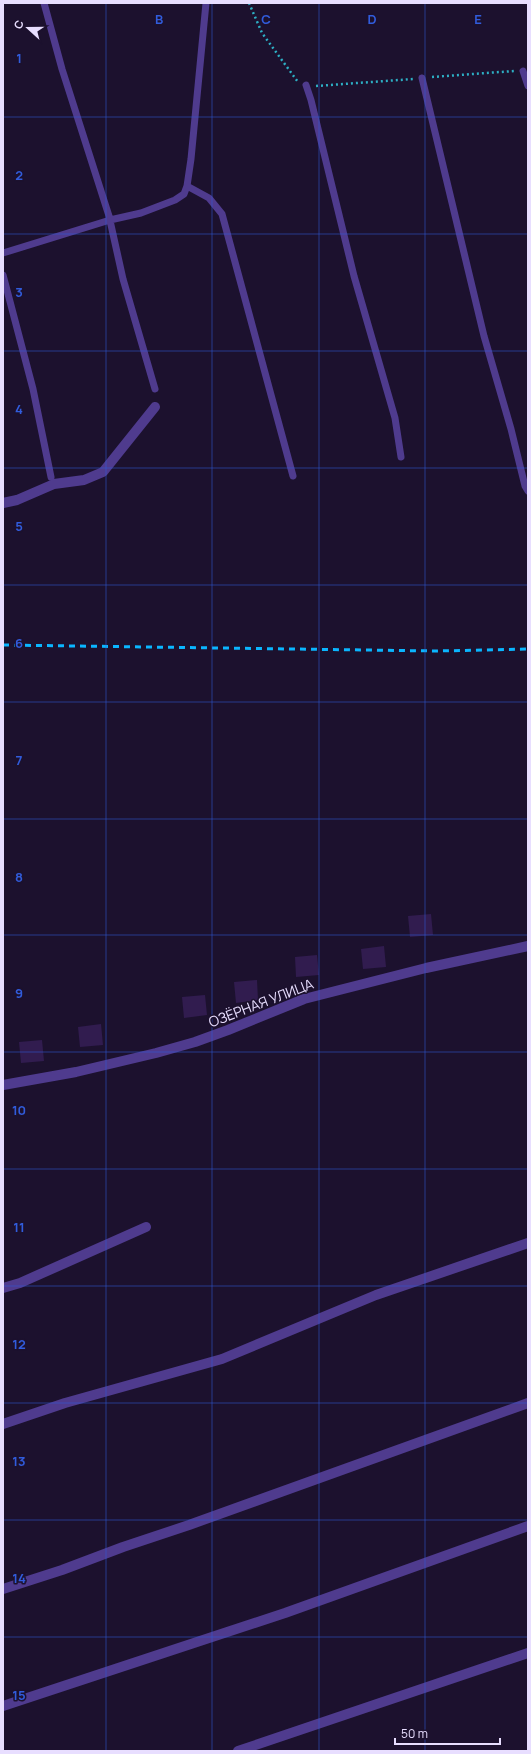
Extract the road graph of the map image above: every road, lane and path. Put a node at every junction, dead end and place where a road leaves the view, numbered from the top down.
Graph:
1 (44, 3) edge
2 (206, 3) edge
3 (249, 3) edge
4 (523, 71) joint
5 (422, 78) junction
6 (306, 85) junction
7 (528, 86) edge
8 (187, 186) junction
9 (110, 220) junction
10 (3, 253) edge
11 (3, 275) edge
12 (155, 389) dead end
13 (155, 406) dead end
14 (402, 457) dead end
15 (293, 476) dead end
16 (51, 477) dead end
17 (528, 491) edge
18 (3, 503) edge
19 (528, 946) edge
20 (3, 1085) edge
21 (146, 1227) dead end
22 (528, 1243) edge
23 (3, 1288) edge
24 (528, 1403) edge
25 (3, 1424) edge
26 (528, 1526) edge
27 (3, 1589) edge
28 (528, 1653) edge
29 (3, 1706) edge
30 (238, 1751) edge

1 - 9 lane
2 - 8 lane
3 - 6 path
4 - 5 path
4 - 7 lane
5 - 6 path
5 - 17 lane
6 - 14 lane
8 - 9 lane
8 - 15 lane
9 - 10 lane
9 - 12 lane
11 - 16 lane
13 - 18 street
19 - 20 street, ОЗЁРНАЯ УЛИЦА
21 - 23 street
22 - 25 street
24 - 27 street
26 - 29 street
28 - 30 street

